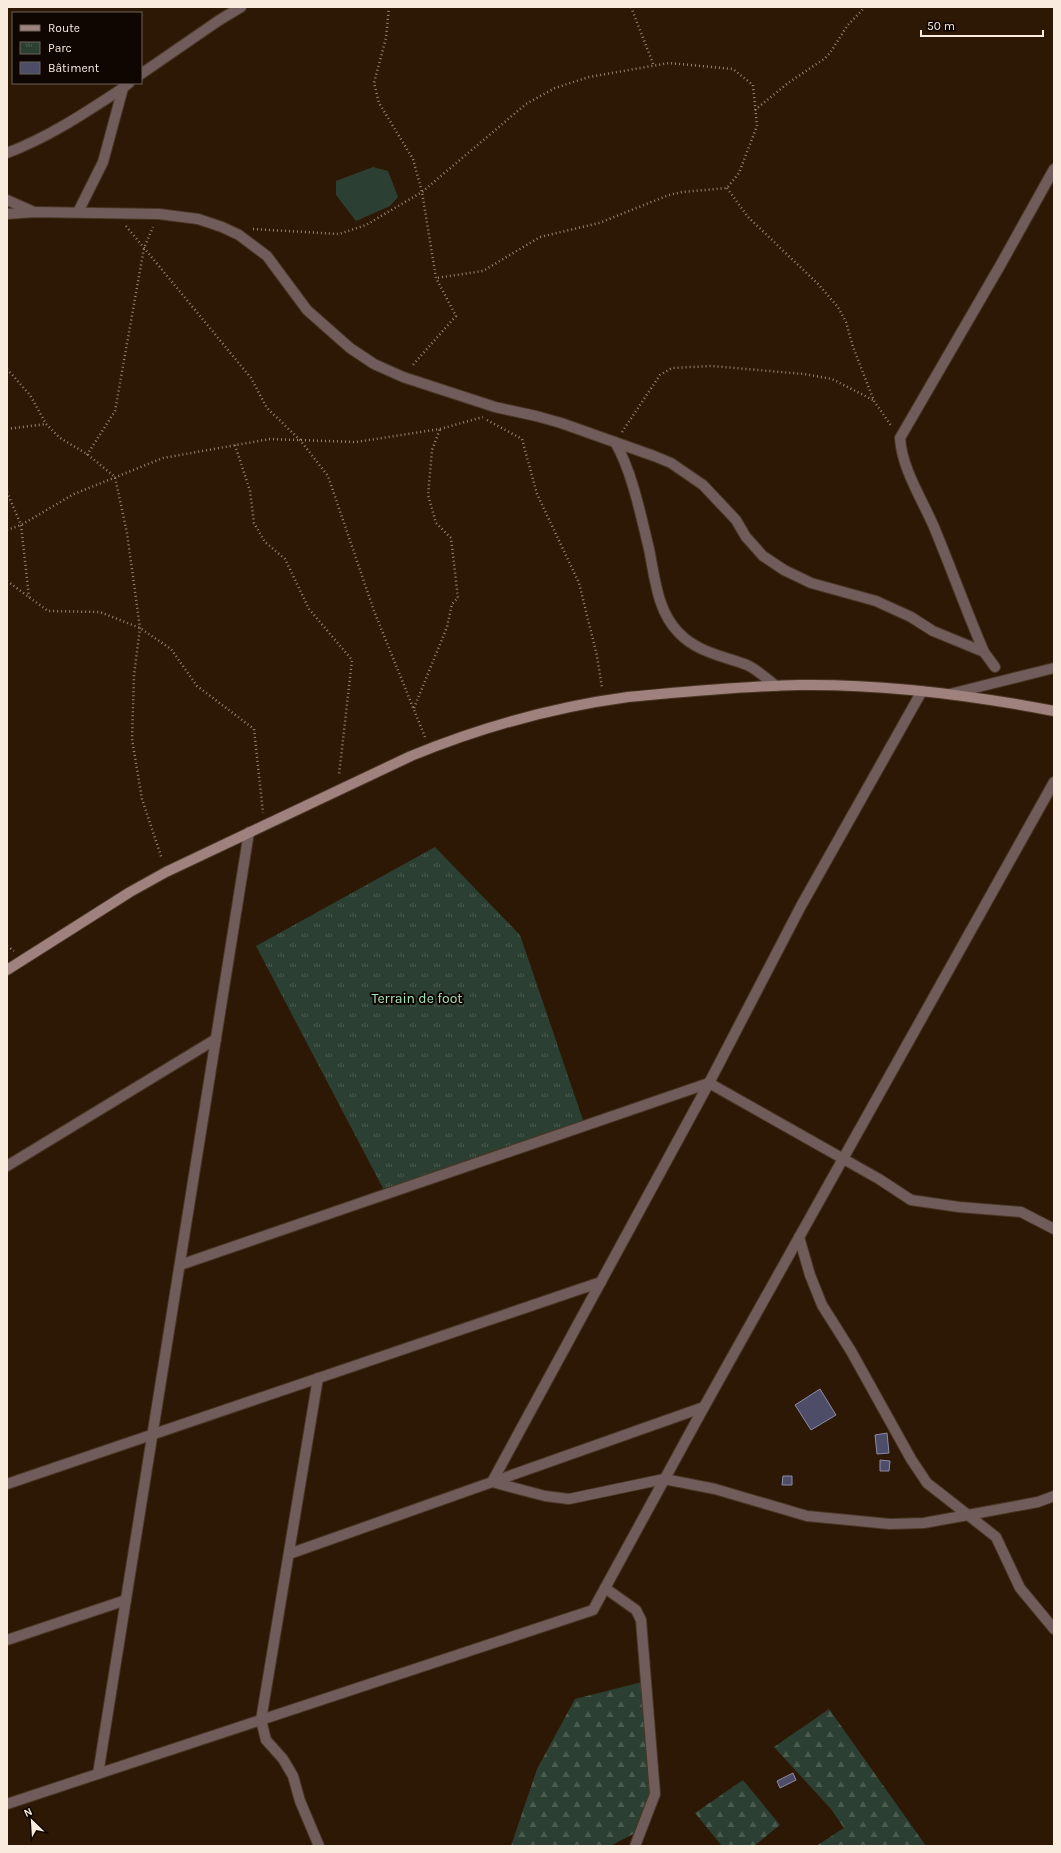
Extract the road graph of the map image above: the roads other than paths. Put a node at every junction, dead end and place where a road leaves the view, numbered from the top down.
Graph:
1 (241, 7) edge
2 (142, 73) edge
3 (126, 85) edge
4 (7, 153) edge
5 (1054, 169) edge
6 (7, 200) edge
7 (34, 212) junction
8 (78, 212) junction
9 (7, 214) edge
10 (615, 442) junction
11 (984, 652) junction
12 (995, 667) dead end
13 (1054, 668) edge
14 (776, 686) junction
15 (922, 691) junction
16 (950, 694) junction
17 (1054, 711) edge
18 (1051, 786) edge
19 (1054, 801) edge
20 (249, 832) junction
21 (7, 970) edge
22 (216, 1039) junction
23 (709, 1083) junction
24 (843, 1159) junction
25 (7, 1166) edge
26 (1054, 1229) edge
27 (799, 1237) junction
28 (180, 1265) junction
29 (601, 1282) junction
30 (318, 1378) junction
31 (704, 1407) junction
32 (153, 1434) junction
33 (664, 1479) junction
34 (492, 1482) junction
35 (7, 1484) edge
36 (1054, 1496) edge
37 (968, 1515) junction
38 (289, 1554) junction
39 (605, 1588) junction
40 (126, 1600) junction
41 (1054, 1629) edge
42 (7, 1640) edge
43 (261, 1720) junction
44 (98, 1774) junction
45 (7, 1804) edge
46 (319, 1846) edge
47 (635, 1846) edge

1 - 2 street
3 - 4 street
3 - 8 street
5 - 11 street
6 - 7 street
7 - 8 street
7 - 9 street
8 - 10 street
10 - 11 street
10 - 14 street
11 - 12 street
13 - 16 street
14 - 15 main road
14 - 20 main road
15 - 16 main road
15 - 23 street
16 - 17 main road
18 - 19 street
18 - 24 street
20 - 21 main road
20 - 22 street
22 - 25 street
22 - 28 street
23 - 24 street
23 - 28 street
23 - 29 street
24 - 26 street
24 - 27 street
27 - 31 street
27 - 37 street
28 - 32 street
29 - 30 street
29 - 34 street
30 - 32 street
30 - 38 street
31 - 33 street
31 - 34 street
32 - 35 street
32 - 40 street
33 - 34 street
33 - 37 street
33 - 39 street
34 - 38 street
36 - 37 street
37 - 41 street
38 - 43 street
39 - 43 street
39 - 47 street
40 - 42 street
40 - 44 street
43 - 44 street
43 - 46 street
44 - 45 street

